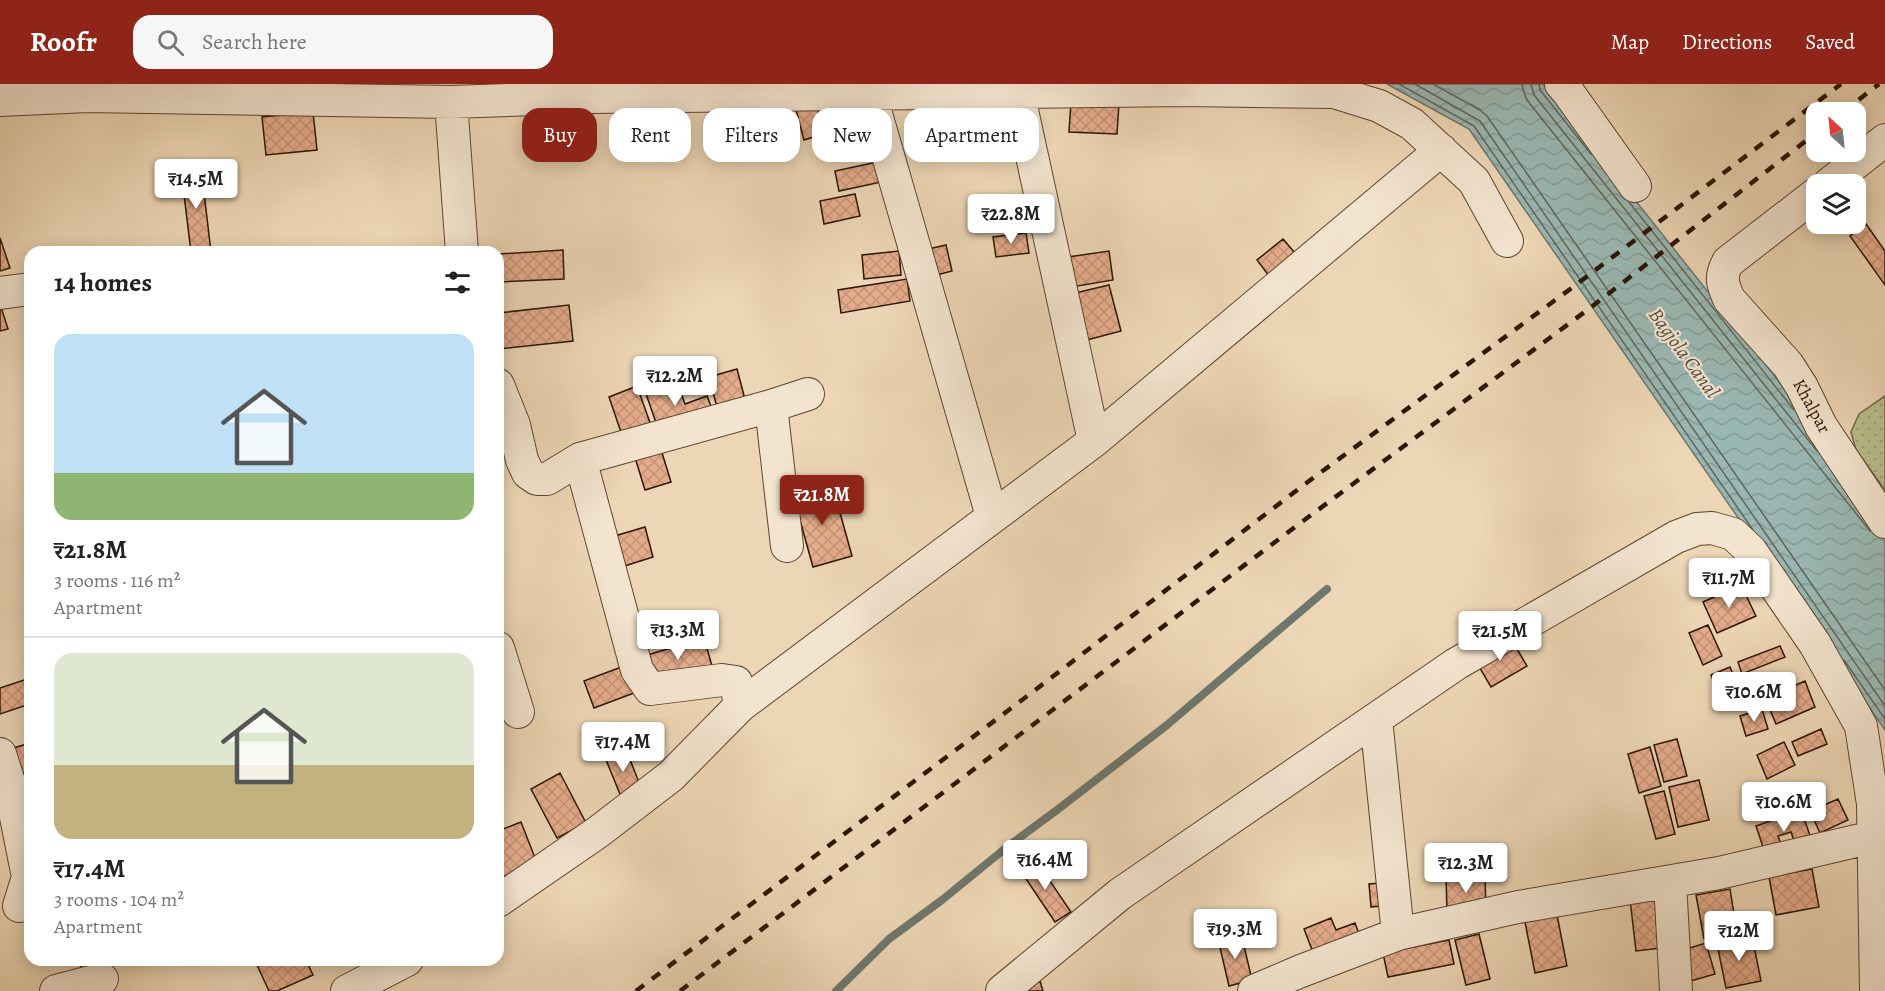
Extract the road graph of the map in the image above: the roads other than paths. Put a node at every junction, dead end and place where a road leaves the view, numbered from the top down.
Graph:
1 (1561, 84) edge
2 (594, 90) edge
3 (1018, 92) junction
4 (870, 93) junction
5 (0, 100) edge
6 (451, 102) junction
7 (1885, 140) edge
8 (1441, 150) junction
9 (1842, 174) edge
10 (1635, 186) dead end
11 (1806, 202) edge
12 (1507, 241) dead end
13 (462, 246) edge
14 (24, 290) edge
15 (0, 293) edge
16 (808, 394) dead end
17 (504, 400) edge
18 (771, 406) junction
19 (1094, 441) junction
20 (580, 459) junction
21 (992, 516) junction
22 (1885, 522) edge
23 (787, 546) dead end
24 (504, 667) edge
25 (740, 706) junction
26 (518, 712) dead end
27 (1376, 719) junction
28 (0, 754) edge
29 (1874, 837) junction
30 (24, 857) edge
31 (1670, 882) junction
32 (24, 887) edge
33 (504, 897) edge
34 (16, 908) edge
35 (1398, 934) junction
36 (393, 966) edge
37 (102, 978) dead end
38 (56, 991) edge
39 (347, 991) edge
40 (1002, 991) edge
41 (1254, 991) edge
42 (1676, 991) edge
43 (1876, 991) edge

1 - 10 street
2 - 4 street
2 - 6 street
3 - 4 street
3 - 8 street
3 - 19 street
4 - 21 street
5 - 6 street
6 - 13 street
7 - 9 street
8 - 12 street
8 - 19 street
11 - 22 street, Khalpar
14 - 15 street
16 - 18 street
17 - 20 street
18 - 20 street
18 - 23 street
19 - 21 street
20 - 25 street
21 - 25 street
24 - 26 street
25 - 33 street
27 - 29 street
27 - 35 street
27 - 40 street
28 - 30 street
29 - 31 street
29 - 43 street
31 - 35 street
31 - 42 street
32 - 34 street
35 - 41 street
36 - 39 street
37 - 38 street

